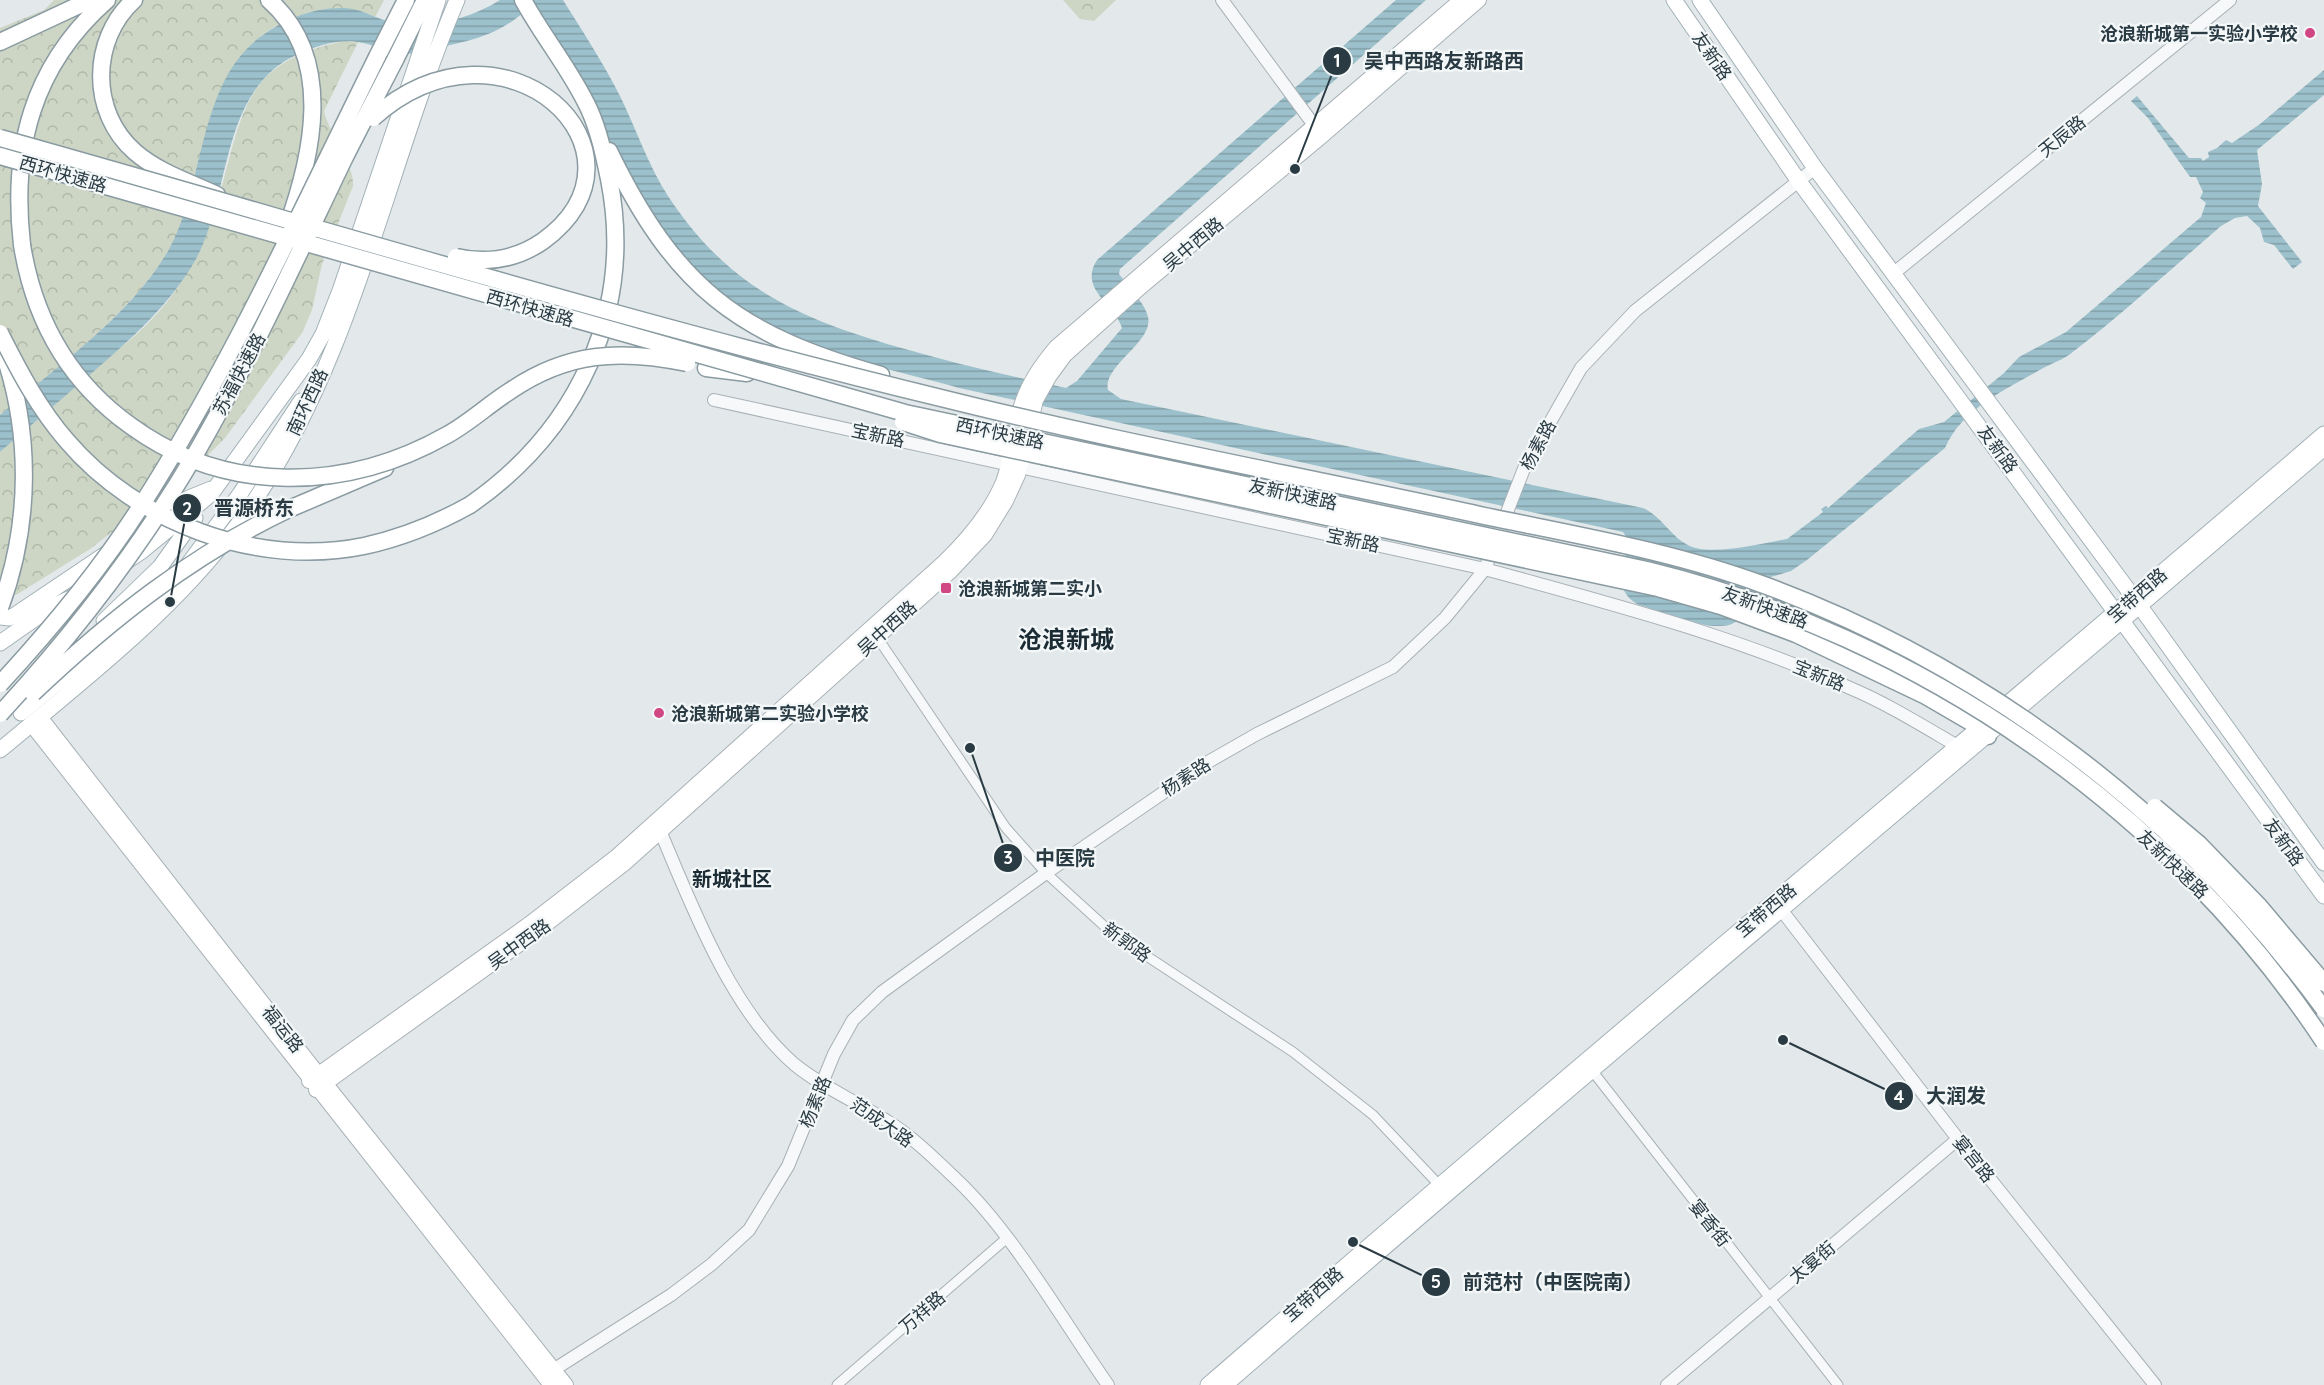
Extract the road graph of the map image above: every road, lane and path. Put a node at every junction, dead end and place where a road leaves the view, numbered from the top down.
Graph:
1 (90, 0) edge
2 (107, 0) edge
3 (134, 0) edge
4 (269, 0) edge
5 (406, 0) edge
6 (438, 0) edge
7 (523, 0) edge
8 (1222, 0) edge
9 (1461, 0) edge
10 (1479, 0) edge
11 (1674, 0) edge
12 (1700, 0) edge
13 (2230, 0) edge
14 (455, 5) edge
15 (428, 8) edge
16 (0, 42) edge
17 (454, 60) dead end
18 (545, 78) dead end
19 (589, 110) junction
20 (1318, 131) junction
21 (0, 138) edge
22 (0, 156) edge
23 (345, 158) junction
24 (1815, 168) junction
25 (1798, 180) junction
26 (239, 205) junction
27 (334, 231) junction
28 (1894, 273) junction
29 (271, 274) junction
30 (0, 333) edge
31 (0, 341) edge
32 (706, 368) junction
33 (769, 376) junction
34 (714, 400) dead end
35 (906, 413) junction
36 (999, 413) junction
37 (1064, 426) joint
38 (2324, 434) edge
39 (447, 435) junction
40 (1065, 446) joint
41 (2324, 448) edge
42 (1011, 459) junction
43 (214, 490) junction
44 (1485, 569) junction
45 (2136, 603) junction
46 (0, 608) edge
47 (0, 617) edge
48 (2120, 617) junction
49 (873, 632) junction
50 (0, 643) edge
51 (0, 674) edge
52 (0, 684) edge
53 (0, 690) edge
54 (22, 711) edge
55 (0, 724) edge
56 (1985, 732) junction
57 (0, 750) edge
58 (1962, 751) junction
59 (2087, 763) junction
60 (658, 829) junction
61 (2324, 863) edge
62 (1046, 873) junction
63 (2324, 896) edge
64 (1779, 906) junction
65 (2324, 984) edge
66 (2324, 1009) edge
67 (2324, 1042) edge
68 (1588, 1065) junction
69 (317, 1082) junction
70 (824, 1083) junction
71 (1958, 1139) junction
72 (1442, 1189) junction
73 (1007, 1238) junction
74 (1768, 1299) junction
75 (549, 1377) edge
76 (566, 1385) edge
77 (837, 1385) edge
78 (1108, 1385) edge
79 (1208, 1385) edge
80 (1225, 1385) edge
81 (1667, 1385) edge
82 (1838, 1385) edge
83 (2155, 1385) edge

1 - 16 highway
2 - 39 highway, bridge
3 - 26 highway, bridge
4 - 29 highway, bridge
5 - 29 highway, 苏福快速路, bridge
6 - 15 main road, 南环西路
7 - 19 highway
8 - 20 street
9 - 20 main road, 吴中西路
10 - 20 main road, 吴中西路
11 - 25 main road, 友新路
12 - 24 main road, 友新路
13 - 28 street, 天辰路
14 - 54 main road, 南环西路
15 - 23 highway, 苏福快速路, bridge
15 - 43 main road, 南环西路
17 - 23 highway, bridge
18 - 27 highway, bridge
19 - 30 highway, bridge
19 - 36 highway, bridge
20 - 42 main road, 吴中西路
21 - 26 highway, 西环快速路, bridge
22 - 33 highway, 西环快速路, bridge
23 - 54 highway, 苏福快速路, bridge
24 - 25 street, 杨素路
24 - 28 main road, 友新路
25 - 44 street, 杨素路
25 - 48 main road, 友新路
26 - 27 highway, 西环快速路, bridge
27 - 36 highway, 西环快速路, bridge
28 - 45 main road, 友新路
29 - 52 highway, 苏福快速路, bridge
31 - 46 highway
32 - 33 highway, bridge
32 - 39 highway, bridge
32 - 42 highway, bridge
33 - 35 highway, 西环快速路, bridge
34 - 42 street, 宝新路
35 - 40 highway, 西环快速路, bridge
35 - 42 highway, bridge
36 - 37 highway, 西环快速路, bridge
37 - 59 highway, 友新快速路, bridge
38 - 45 main road, 宝带西路
39 - 55 highway, bridge
40 - 67 highway, 友新快速路, bridge
41 - 45 main road, 宝带西路
42 - 44 street, 宝新路
42 - 49 main road, 吴中西路
42 - 56 highway, bridge
43 - 47 main road
43 - 50 main road, 南环西路
43 - 54 main road
44 - 58 street, 宝新路
44 - 62 street, 杨素路
45 - 48 main road, 宝带西路
45 - 61 main road, 友新路
48 - 56 main road, 宝带西路
48 - 63 main road, 友新路
49 - 60 main road, 吴中西路
49 - 62 street, 新郭路
51 - 54 main road, 福运路
53 - 54 main road, 福运路
54 - 57 main road
54 - 69 main road, 福运路
56 - 58 main road, 宝带西路
58 - 64 main road, 宝带西路
59 - 65 highway, bridge
59 - 66 highway, 友新快速路, bridge
60 - 69 main road, 吴中西路
60 - 70 street, 范成大路
62 - 70 street, 杨素路
62 - 72 street, 新郭路
64 - 68 main road, 宝带西路
64 - 71 street, 宴宫路
68 - 72 main road, 宝带西路
68 - 74 street, 宴香街
69 - 75 main road, 福运路
70 - 73 street, 范成大路
70 - 75 street, 杨素路
71 - 74 street, 太宴街
71 - 83 street, 宴宫路
72 - 79 main road, 宝带西路
72 - 80 main road, 宝带西路
73 - 77 street, 万祥路
73 - 78 street, 范成大路
74 - 81 street, 太宴街
74 - 82 street, 宴香街
75 - 76 main road, 福运路

